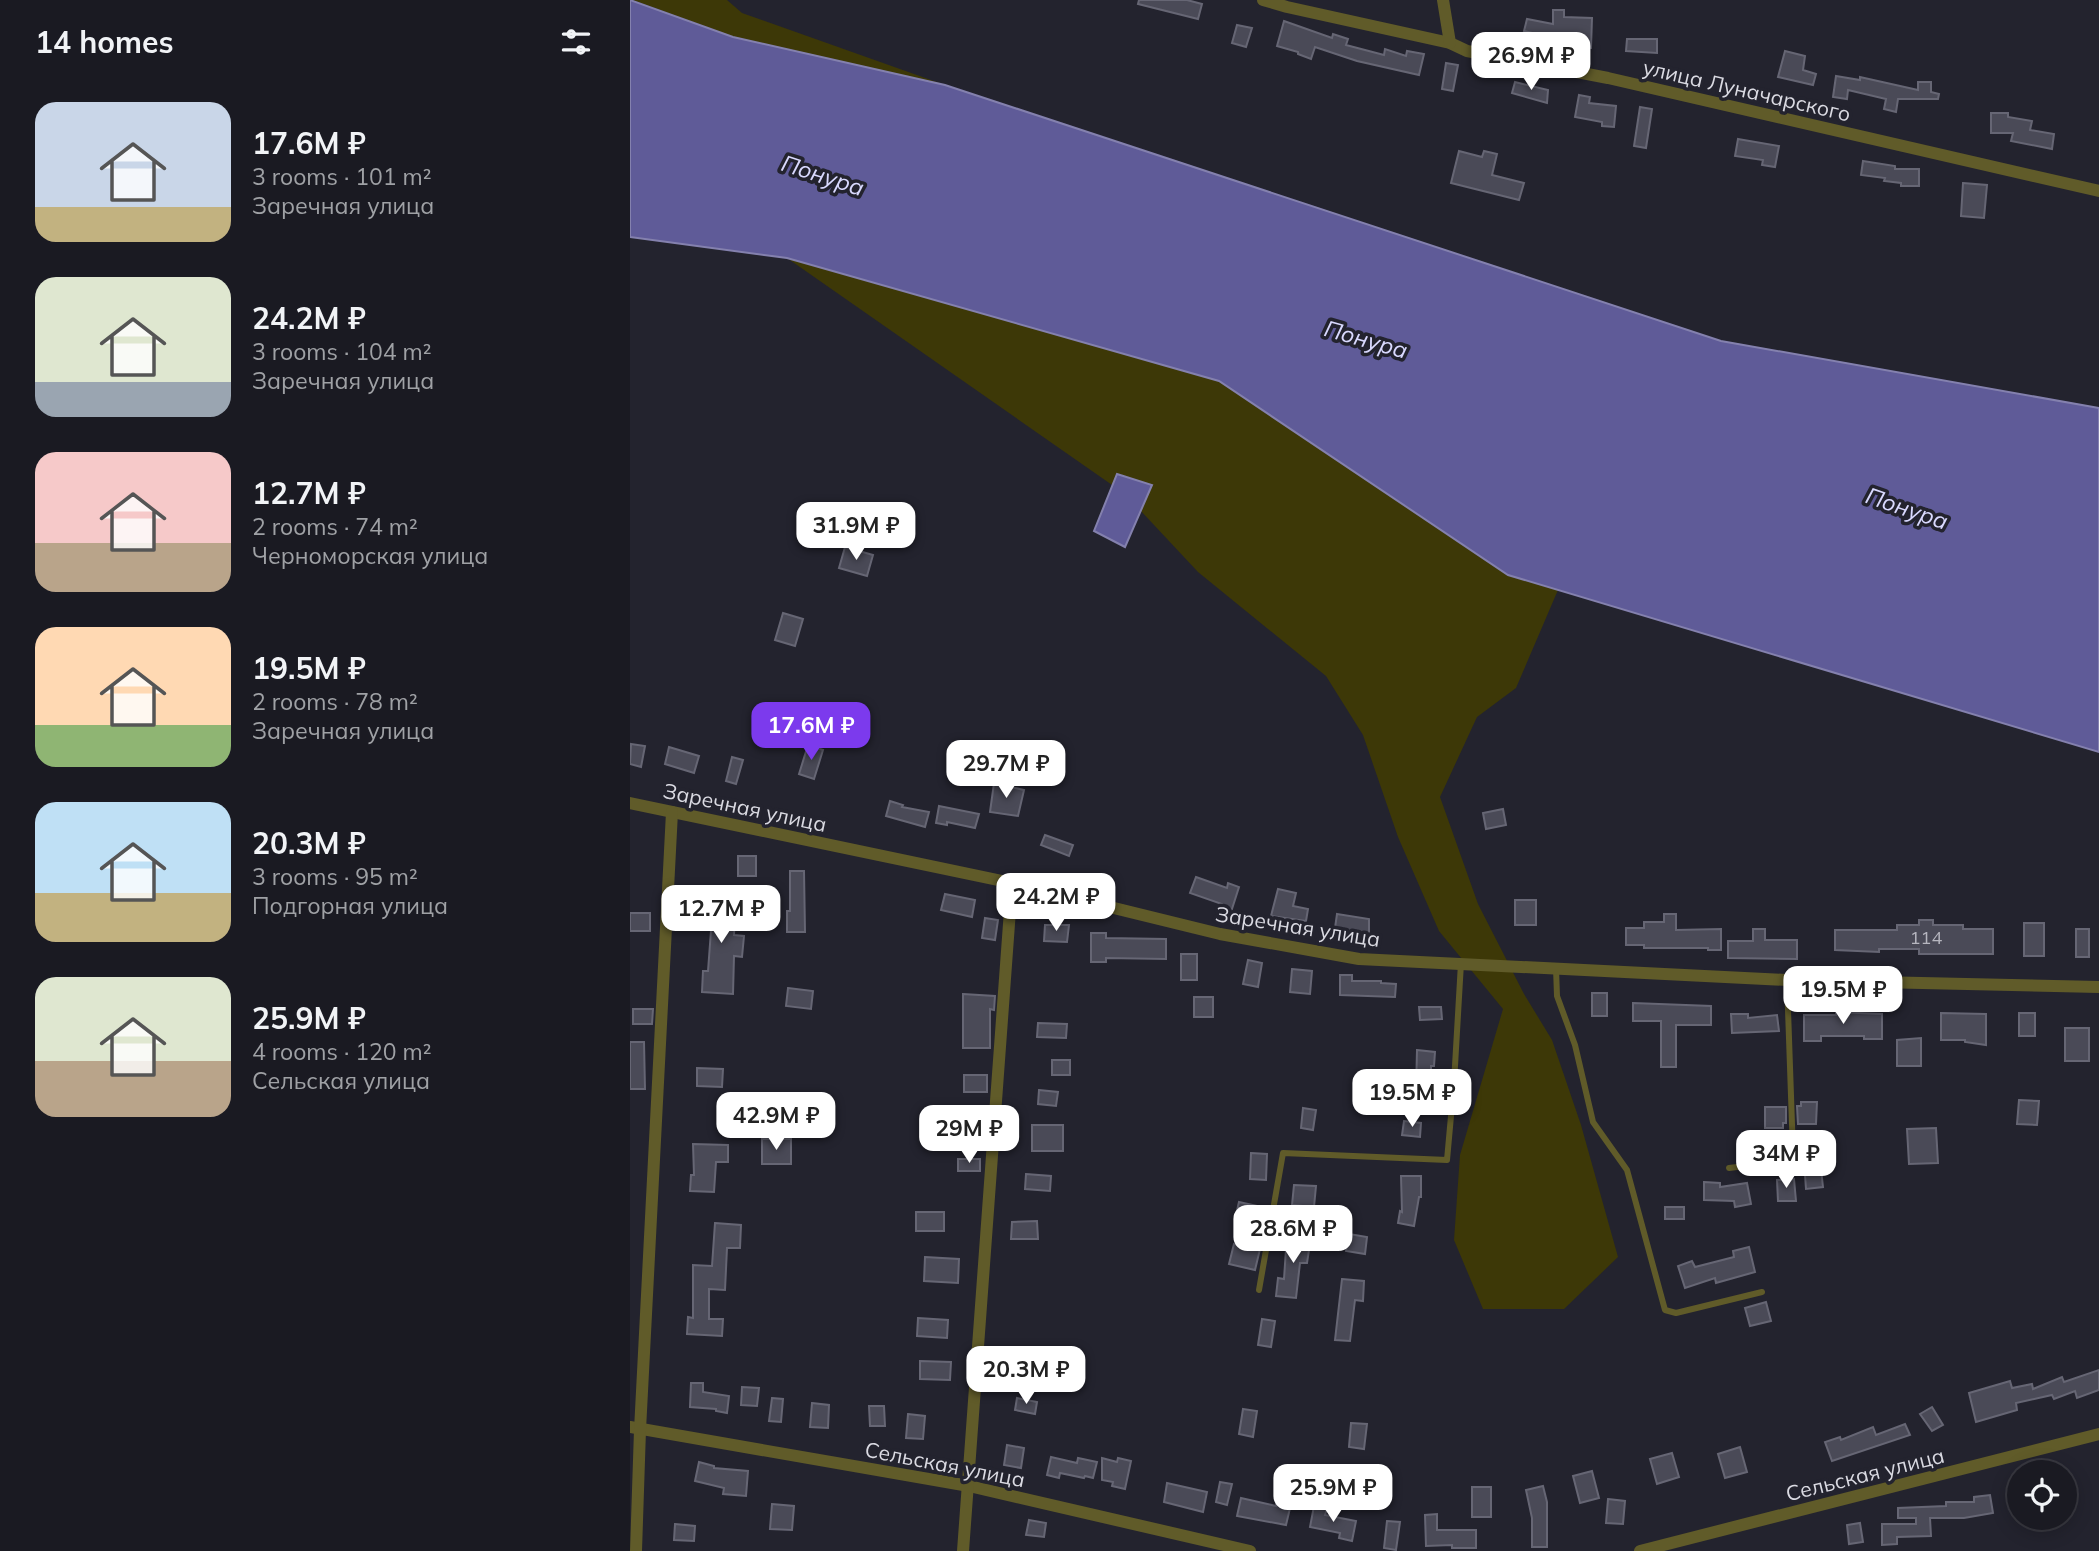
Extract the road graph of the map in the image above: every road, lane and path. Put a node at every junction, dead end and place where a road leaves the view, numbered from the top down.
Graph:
1 (1264, 0) edge
2 (1443, 0) edge
3 (1450, 43) junction
4 (2099, 191) edge
5 (630, 803) edge
6 (672, 812) junction
7 (1012, 883) junction
8 (1461, 963) junction
9 (1556, 968) junction
10 (1787, 980) junction
11 (2099, 987) edge
12 (1454, 1083) junction
13 (1445, 1085) dead end
14 (1729, 1168) dead end
15 (1259, 1290) dead end
16 (1762, 1292) dead end
17 (635, 1429) edge
18 (2099, 1434) edge
19 (969, 1486) junction
20 (636, 1551) edge
21 (963, 1551) edge
22 (1250, 1551) edge
23 (1640, 1551) edge

1 - 3 street, улица Луначарского
2 - 3 street
3 - 4 street, улица Луначарского
5 - 6 street, Заречная улица
6 - 7 street, Заречная улица
6 - 17 street
7 - 8 street, Заречная улица
7 - 19 street
8 - 9 street, Заречная улица
8 - 12 lane
9 - 10 street, Заречная улица
9 - 16 lane
10 - 11 street, Заречная улица
10 - 14 lane
12 - 13 lane
12 - 15 lane
17 - 19 street, Сельская улица
17 - 20 street
18 - 23 street, Сельская улица
19 - 21 street
19 - 22 street, Сельская улица

